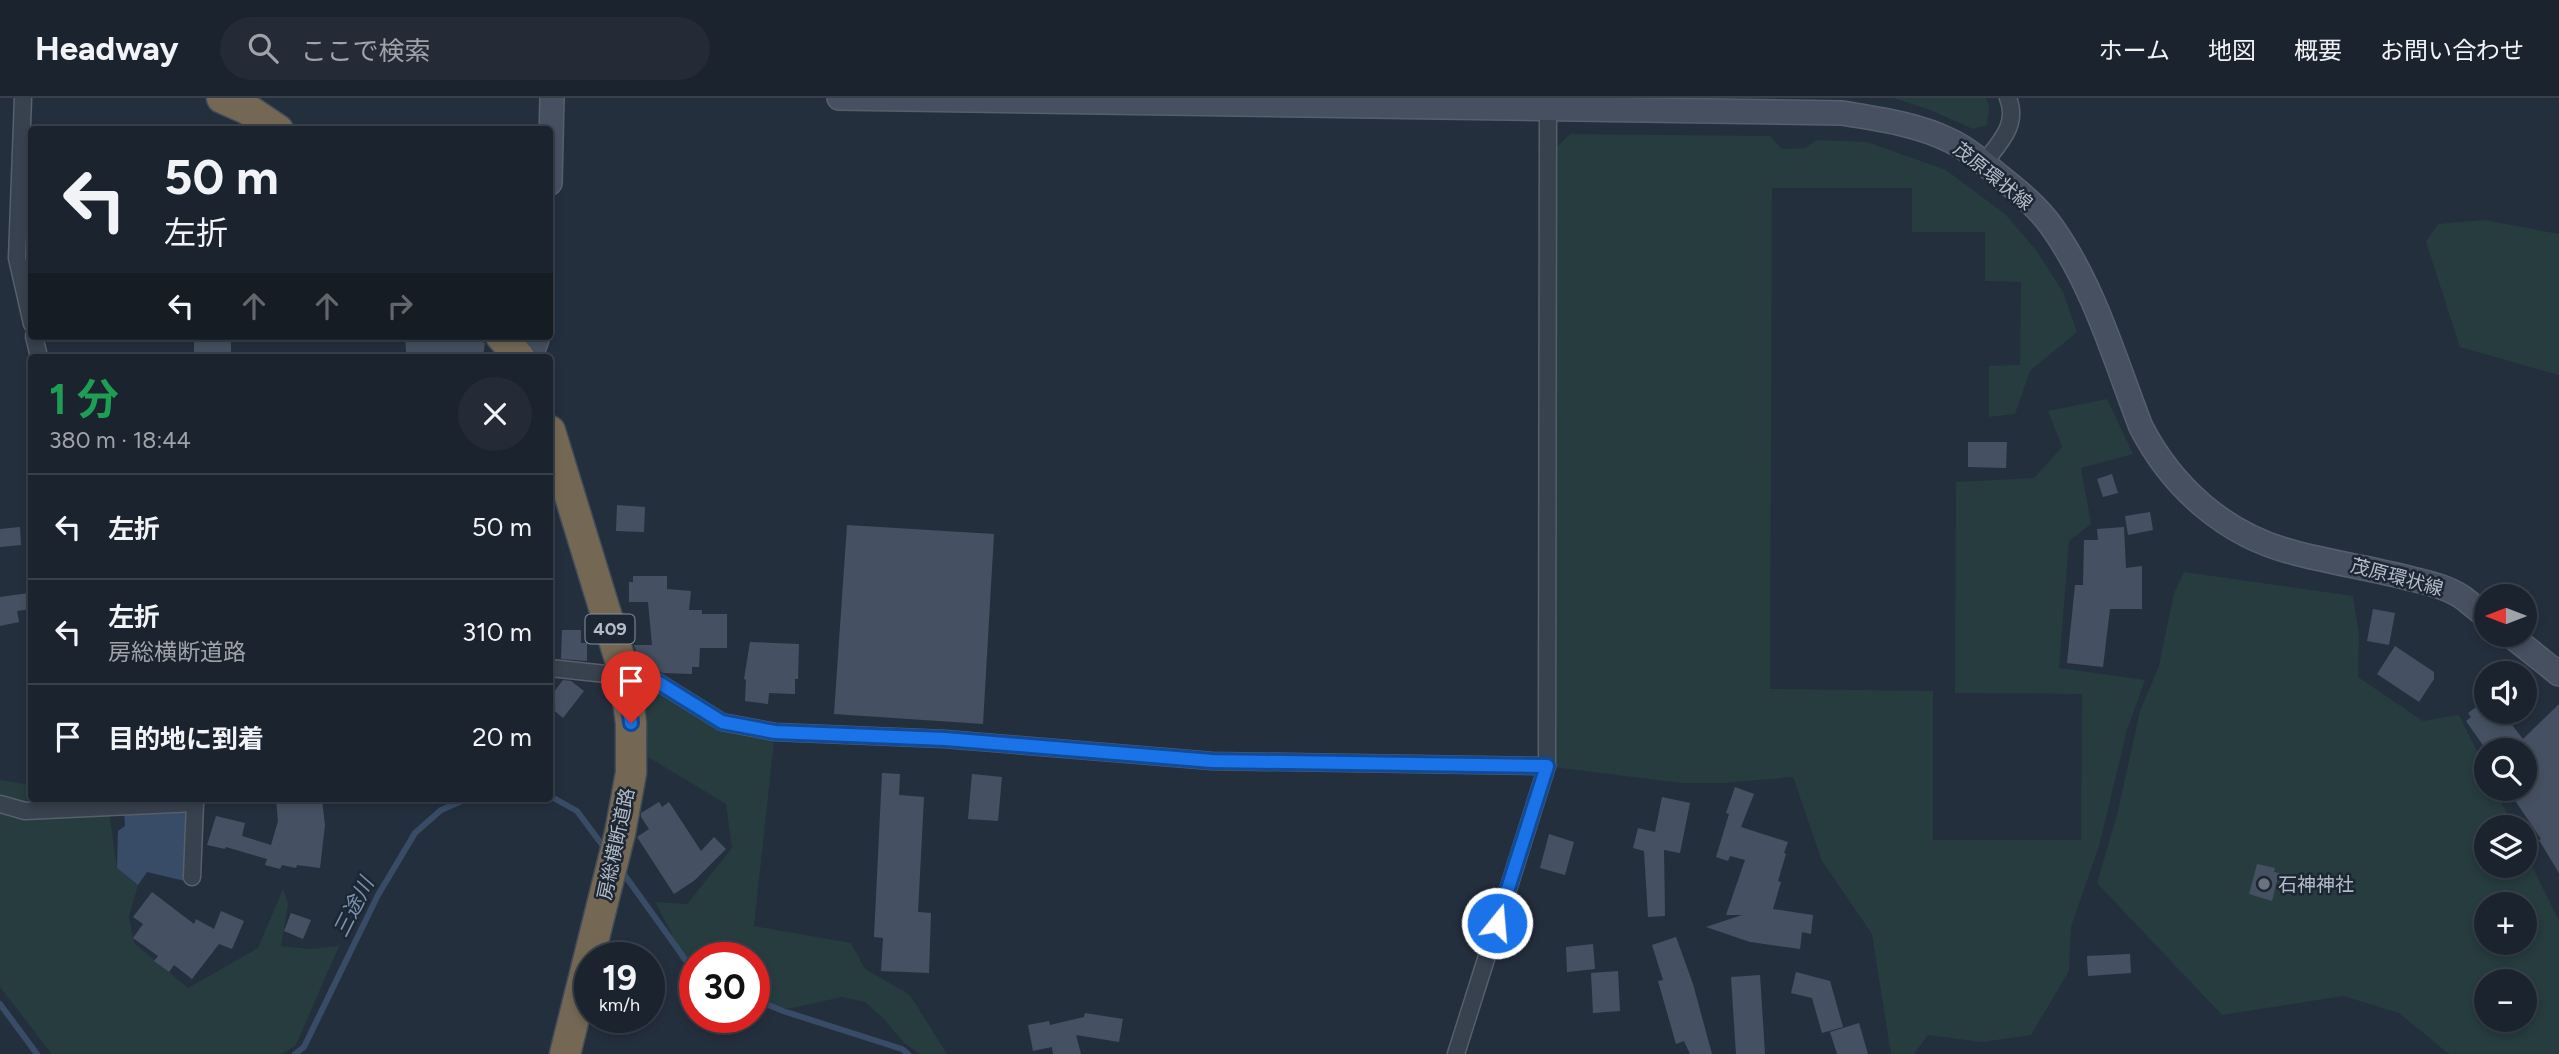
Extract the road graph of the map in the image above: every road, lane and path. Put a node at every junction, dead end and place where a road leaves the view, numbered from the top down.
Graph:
1 (23, 98) edge
2 (222, 98) edge
3 (552, 98) edge
4 (839, 98) edge
5 (2008, 98) edge
6 (915, 99) edge
7 (1273, 101) edge
8 (1548, 103) edge
9 (272, 126) edge
10 (551, 126) edge
11 (1984, 163) junction
12 (28, 306) edge
13 (504, 340) edge
14 (516, 354) edge
15 (553, 441) edge
16 (2474, 607) edge
17 (2526, 648) edge
18 (553, 668) edge
19 (2559, 674) edge
20 (625, 676) junction
21 (1547, 766) junction
22 (179, 802) edge
23 (196, 802) edge
24 (0, 804) edge
25 (192, 877) dead end
26 (565, 1054) edge
27 (1456, 1054) edge

1 - 12 street
2 - 9 highway
3 - 10 main road
4 - 6 main road, 茂原環状線
5 - 11 street
6 - 7 main road, 茂原環状線
7 - 8 main road, 茂原環状線
8 - 11 main road, 茂原環状線
8 - 21 street
11 - 16 main road, 茂原環状線
13 - 14 highway
15 - 20 highway, 房総横断道路 / 409
17 - 19 main road
18 - 20 street
20 - 21 street
20 - 26 highway, 房総横断道路 / 409
21 - 27 street
22 - 24 street
23 - 25 street

